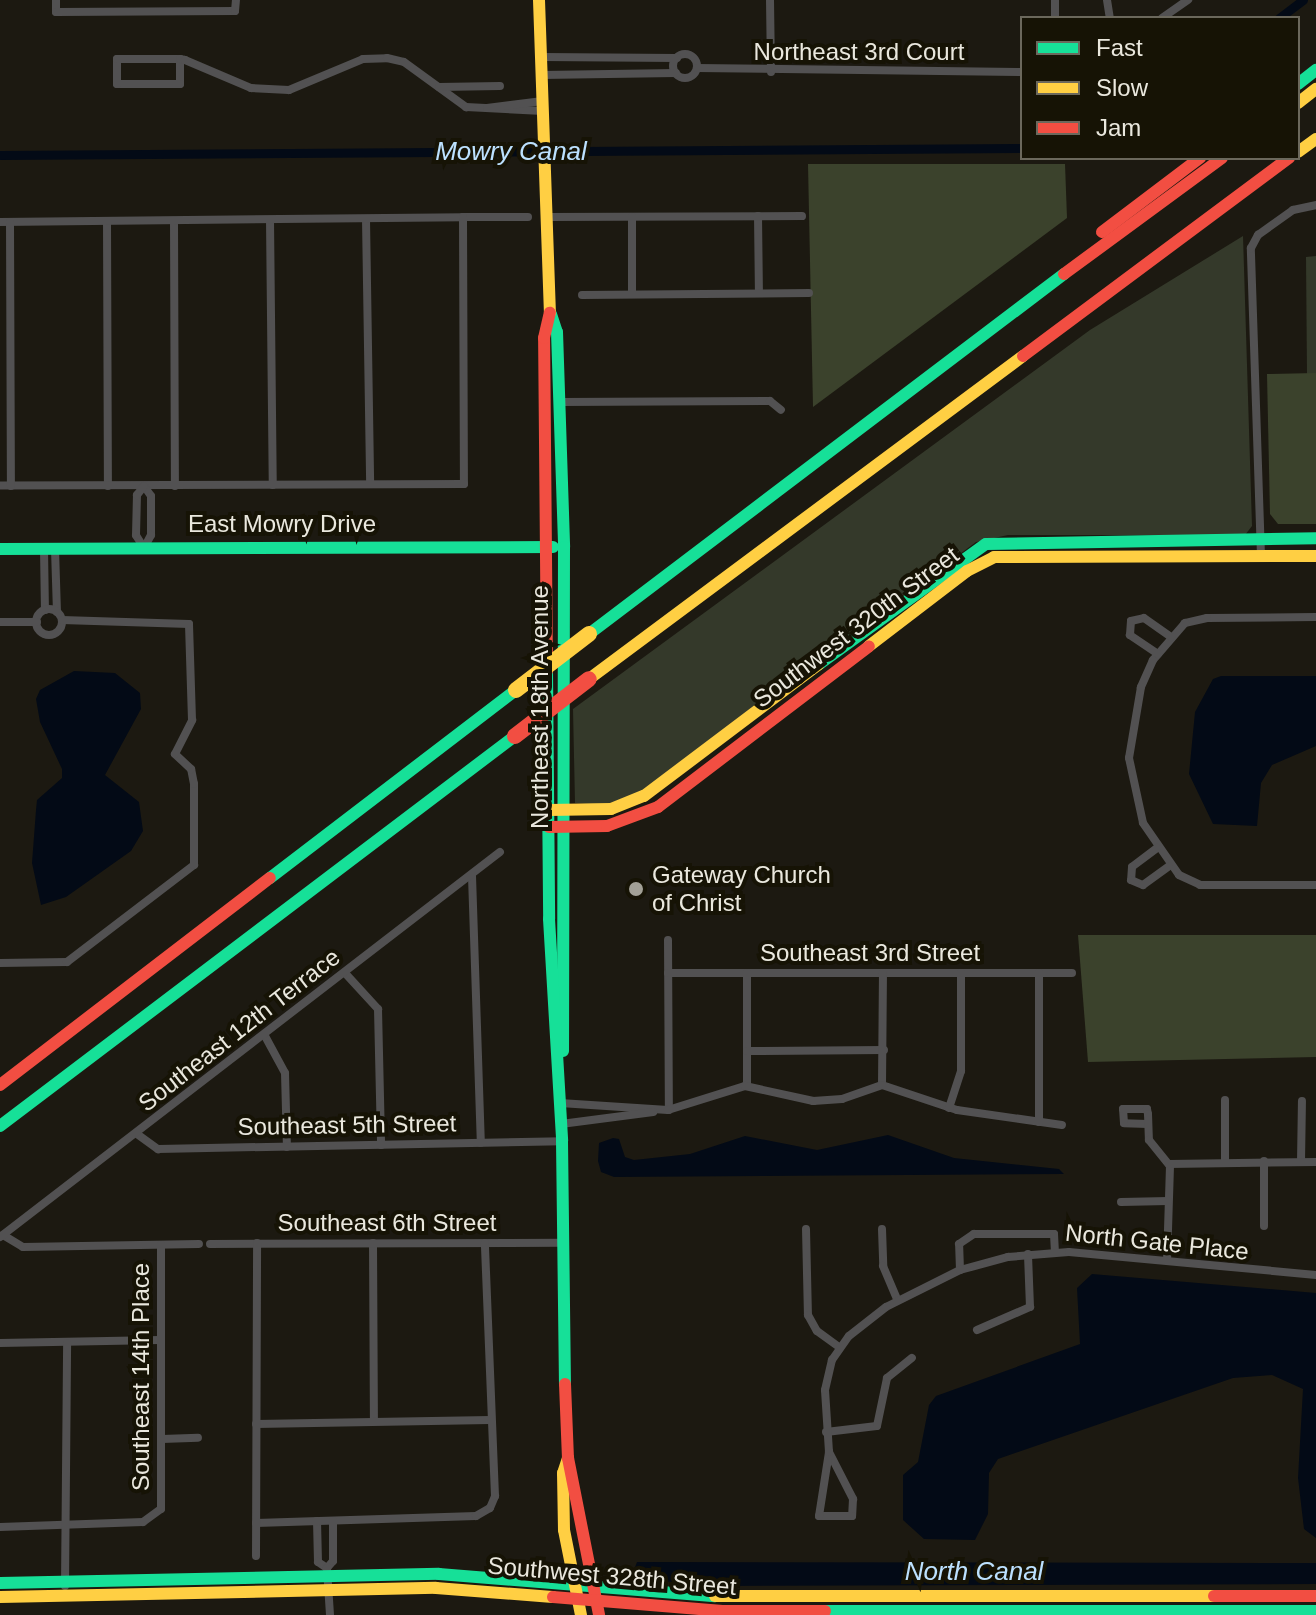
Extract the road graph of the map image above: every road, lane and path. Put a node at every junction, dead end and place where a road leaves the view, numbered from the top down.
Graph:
1 (56, 0) edge
2 (236, 0) edge
3 (539, 0) edge
4 (770, 0) edge
5 (1188, 0) edge
6 (1165, 16) edge
7 (542, 57) junction
8 (677, 58) junction
9 (180, 59) junction
10 (697, 68) junction
11 (1316, 70) edge
12 (771, 72) junction
13 (1020, 72) edge
14 (676, 73) junction
15 (542, 75) junction
16 (1300, 82) edge
17 (500, 86) dead end
18 (439, 87) junction
19 (1316, 89) edge
20 (1300, 101) edge
21 (543, 106) junction
22 (1316, 139) edge
23 (1300, 154) edge
24 (1197, 160) edge
25 (1219, 160) edge
26 (1286, 160) edge
27 (1292, 160) edge
28 (1242, 191) junction
29 (1316, 205) edge
30 (758, 216) junction
31 (802, 216) dead end
32 (463, 217) junction
33 (528, 217) dead end
34 (548, 217) junction
35 (632, 217) junction
36 (366, 219) junction
37 (270, 220) junction
38 (107, 221) junction
39 (174, 221) junction
40 (0, 222) edge
41 (10, 222) junction
42 (759, 293) junction
43 (809, 293) dead end
44 (632, 294) junction
45 (582, 295) dead end
46 (550, 311) junction
47 (988, 329) junction
48 (560, 402) junction
49 (781, 410) dead end
50 (370, 484) junction
51 (273, 485) junction
52 (0, 486) edge
53 (11, 486) junction
54 (108, 486) junction
55 (144, 486) junction
56 (175, 486) junction
57 (136, 517) junction
58 (151, 517) junction
59 (1316, 538) edge
60 (556, 547) junction
61 (144, 548) junction
62 (1261, 548) junction
63 (0, 549) edge
64 (50, 549) junction
65 (1316, 556) edge
66 (45, 610) junction
67 (60, 616) junction
68 (1316, 617) edge
69 (0, 622) edge
70 (37, 622) junction
71 (1171, 637) junction
72 (1160, 652) junction
73 (556, 819) junction
74 (1157, 848) junction
75 (500, 852) dead end
76 (1167, 862) junction
77 (472, 876) junction
78 (1316, 885) edge
79 (668, 940) dead end
80 (0, 963) edge
81 (345, 973) junction
82 (668, 973) junction
83 (747, 973) junction
84 (883, 973) junction
85 (961, 973) junction
86 (1039, 973) junction
87 (1072, 973) dead end
88 (265, 1036) junction
89 (884, 1050) junction
90 (747, 1051) junction
91 (0, 1085) edge
92 (882, 1085) junction
93 (747, 1086) junction
94 (1225, 1100) dead end
95 (1302, 1101) dead end
96 (560, 1103) junction
97 (949, 1108) junction
98 (657, 1110) junction
99 (669, 1110) junction
100 (1039, 1122) junction
101 (1148, 1124) dead end
102 (1062, 1125) dead end
103 (0, 1126) edge
104 (562, 1133) junction
105 (137, 1134) junction
106 (481, 1143) junction
107 (381, 1145) junction
108 (287, 1147) junction
109 (1264, 1161) junction
110 (1225, 1162) junction
111 (1301, 1162) junction
112 (1316, 1162) edge
113 (1169, 1164) junction
114 (1168, 1201) junction
115 (1121, 1202) dead end
116 (1264, 1226) dead end
117 (806, 1229) dead end
118 (882, 1229) dead end
119 (1, 1236) edge
120 (257, 1243) junction
121 (373, 1243) junction
122 (485, 1243) junction
123 (563, 1243) junction
124 (199, 1244) dead end
125 (210, 1244) dead end
126 (161, 1245) junction
127 (1055, 1252) junction
128 (1028, 1254) junction
129 (1167, 1260) junction
130 (960, 1270) junction
131 (1316, 1275) edge
132 (897, 1299) junction
133 (977, 1330) dead end
134 (160, 1340) junction
135 (0, 1343) edge
136 (67, 1343) junction
137 (839, 1347) junction
138 (912, 1358) dead end
139 (490, 1420) junction
140 (374, 1421) junction
141 (256, 1424) junction
142 (826, 1432) junction
143 (198, 1438) dead end
144 (162, 1439) junction
145 (829, 1452) junction
146 (568, 1458) junction
147 (317, 1521) junction
148 (333, 1521) junction
149 (256, 1523) junction
150 (67, 1525) junction
151 (0, 1527) edge
152 (586, 1553) junction
153 (567, 1554) junction
154 (256, 1556) dead end
155 (328, 1578) junction
156 (0, 1583) edge
157 (66, 1589) junction
158 (1316, 1596) edge
159 (0, 1597) edge
160 (576, 1599) edge
161 (596, 1602) edge
162 (845, 1603) junction
163 (1316, 1611) edge
164 (330, 1615) edge

1 - 2 street
3 - 7 main road, Northeast 18th Avenue
4 - 12 street
5 - 6 street
7 - 8 street
7 - 15 main road, Northeast 18th Avenue
8 - 10 street
8 - 14 street
9 - 9 street
9 - 18 street
10 - 12 street, Northeast 3rd Court
10 - 14 street
11 - 16 main road
12 - 13 street, Northeast 3rd Court
14 - 15 street
15 - 21 main road, Northeast 18th Avenue
17 - 18 street
18 - 21 street
19 - 20 main road
21 - 34 main road, Northeast 18th Avenue
22 - 23 main road
24 - 47 main road
25 - 47 main road
26 - 28 main road
27 - 28 main road
28 - 103 main road, bridge
29 - 62 street
30 - 31 street
30 - 35 street
30 - 42 street
32 - 33 street
32 - 36 street
32 - 50 street
34 - 35 street
34 - 46 main road, Northeast 18th Avenue
35 - 44 street
36 - 37 street
36 - 50 street
37 - 39 street
37 - 51 street
38 - 39 street
38 - 41 street
38 - 54 street
39 - 56 street
40 - 41 street
41 - 53 street
42 - 43 street
42 - 44 street
44 - 45 street
46 - 48 main road, Northeast 18th Avenue
46 - 60 main road, Northeast 18th Avenue
47 - 91 main road, bridge
48 - 49 street
48 - 60 main road, Northeast 18th Avenue
50 - 51 street
51 - 56 street
52 - 53 street
53 - 54 street
54 - 55 street
55 - 56 street
55 - 57 street
55 - 58 street
57 - 58 street
57 - 61 street
58 - 61 street
59 - 62 main road, Southwest 320th Street
60 - 61 main road, East Mowry Drive
60 - 73 main road, Northeast 18th Avenue
61 - 64 main road, East Mowry Drive
62 - 65 main road, Southwest 320th Street
62 - 73 main road, Southwest 320th Street
62 - 73 main road, Southwest 320th Street
63 - 64 main road, East Mowry Drive
64 - 66 street
64 - 67 street
66 - 67 street
66 - 70 street
67 - 70 street
67 - 80 street
68 - 71 street
69 - 70 street
71 - 72 street
71 - 72 street
72 - 74 street
73 - 96 main road, Northeast 18th Avenue
74 - 76 street
74 - 76 street
75 - 77 street, Southeast 12th Terrace
76 - 78 street
77 - 81 street, Southeast 12th Terrace
77 - 106 street
79 - 82 street
81 - 88 street, Southeast 12th Terrace
81 - 107 street
82 - 83 street, Southeast 3rd Street
82 - 99 street
83 - 84 street, Southeast 3rd Street
83 - 90 street
84 - 85 street, Southeast 3rd Street
84 - 89 street
85 - 86 street, Southeast 3rd Street
85 - 97 street
86 - 87 street, Southeast 3rd Street
86 - 100 street
88 - 105 street, Southeast 12th Terrace
88 - 108 street
89 - 90 street
89 - 92 street
90 - 93 street
92 - 93 street
92 - 97 street
93 - 99 street
94 - 110 street
95 - 111 street
96 - 98 street
96 - 104 main road, Northeast 18th Avenue
97 - 100 street
98 - 99 street
98 - 104 street, Southeast 5th Street
100 - 102 street
101 - 113 street
104 - 106 street, Southeast 5th Street
104 - 123 main road, Northeast 18th Avenue
105 - 108 street, Southeast 5th Street
105 - 119 street, Southeast 12th Terrace
106 - 107 street, Southeast 5th Street
107 - 108 street, Southeast 5th Street
109 - 110 street
109 - 111 street
109 - 116 street
110 - 113 street
111 - 112 street
113 - 114 street
114 - 115 street
114 - 129 street
117 - 137 street
118 - 132 street
119 - 126 street
120 - 121 street, Southeast 6th Street
120 - 125 street, Southeast 6th Street
120 - 141 street
121 - 122 street, Southeast 6th Street
121 - 140 street
122 - 123 street, Southeast 6th Street
122 - 139 street
123 - 146 main road, Northeast 18th Avenue
124 - 126 street
126 - 134 street, Southeast 14th Place
127 - 128 street, North Gate Place
127 - 129 street, North Gate Place
127 - 130 street
128 - 130 street, North Gate Place
128 - 133 street
129 - 131 street, North Gate Place
130 - 132 street, North Gate Place
132 - 137 street, North Gate Place
134 - 136 street
134 - 144 street, Southeast 14th Place
135 - 136 street
136 - 150 street
137 - 142 street
138 - 142 street
139 - 140 street
139 - 148 street
140 - 141 street
141 - 149 street
142 - 145 street
143 - 144 street
144 - 150 street, Southeast 14th Place
145 - 145 street
146 - 152 main road, Northeast 18th Avenue
146 - 153 main road, Northeast 18th Avenue
147 - 148 street
147 - 149 street
147 - 155 street
148 - 155 street
149 - 154 street
150 - 151 street
150 - 157 street
152 - 153 main road
152 - 161 main road, Northeast 18th Avenue
153 - 160 main road, Northeast 18th Avenue
155 - 157 main road, Southwest 328th Street
155 - 160 main road, Southwest 328th Street
155 - 164 street
156 - 157 main road, Southwest 328th Street
157 - 159 main road, Southwest 328th Street
158 - 162 main road, Southwest 328th Street
160 - 161 main road, Southwest 328th Street
161 - 162 main road, Southwest 328th Street
162 - 163 main road, Southwest 328th Street

